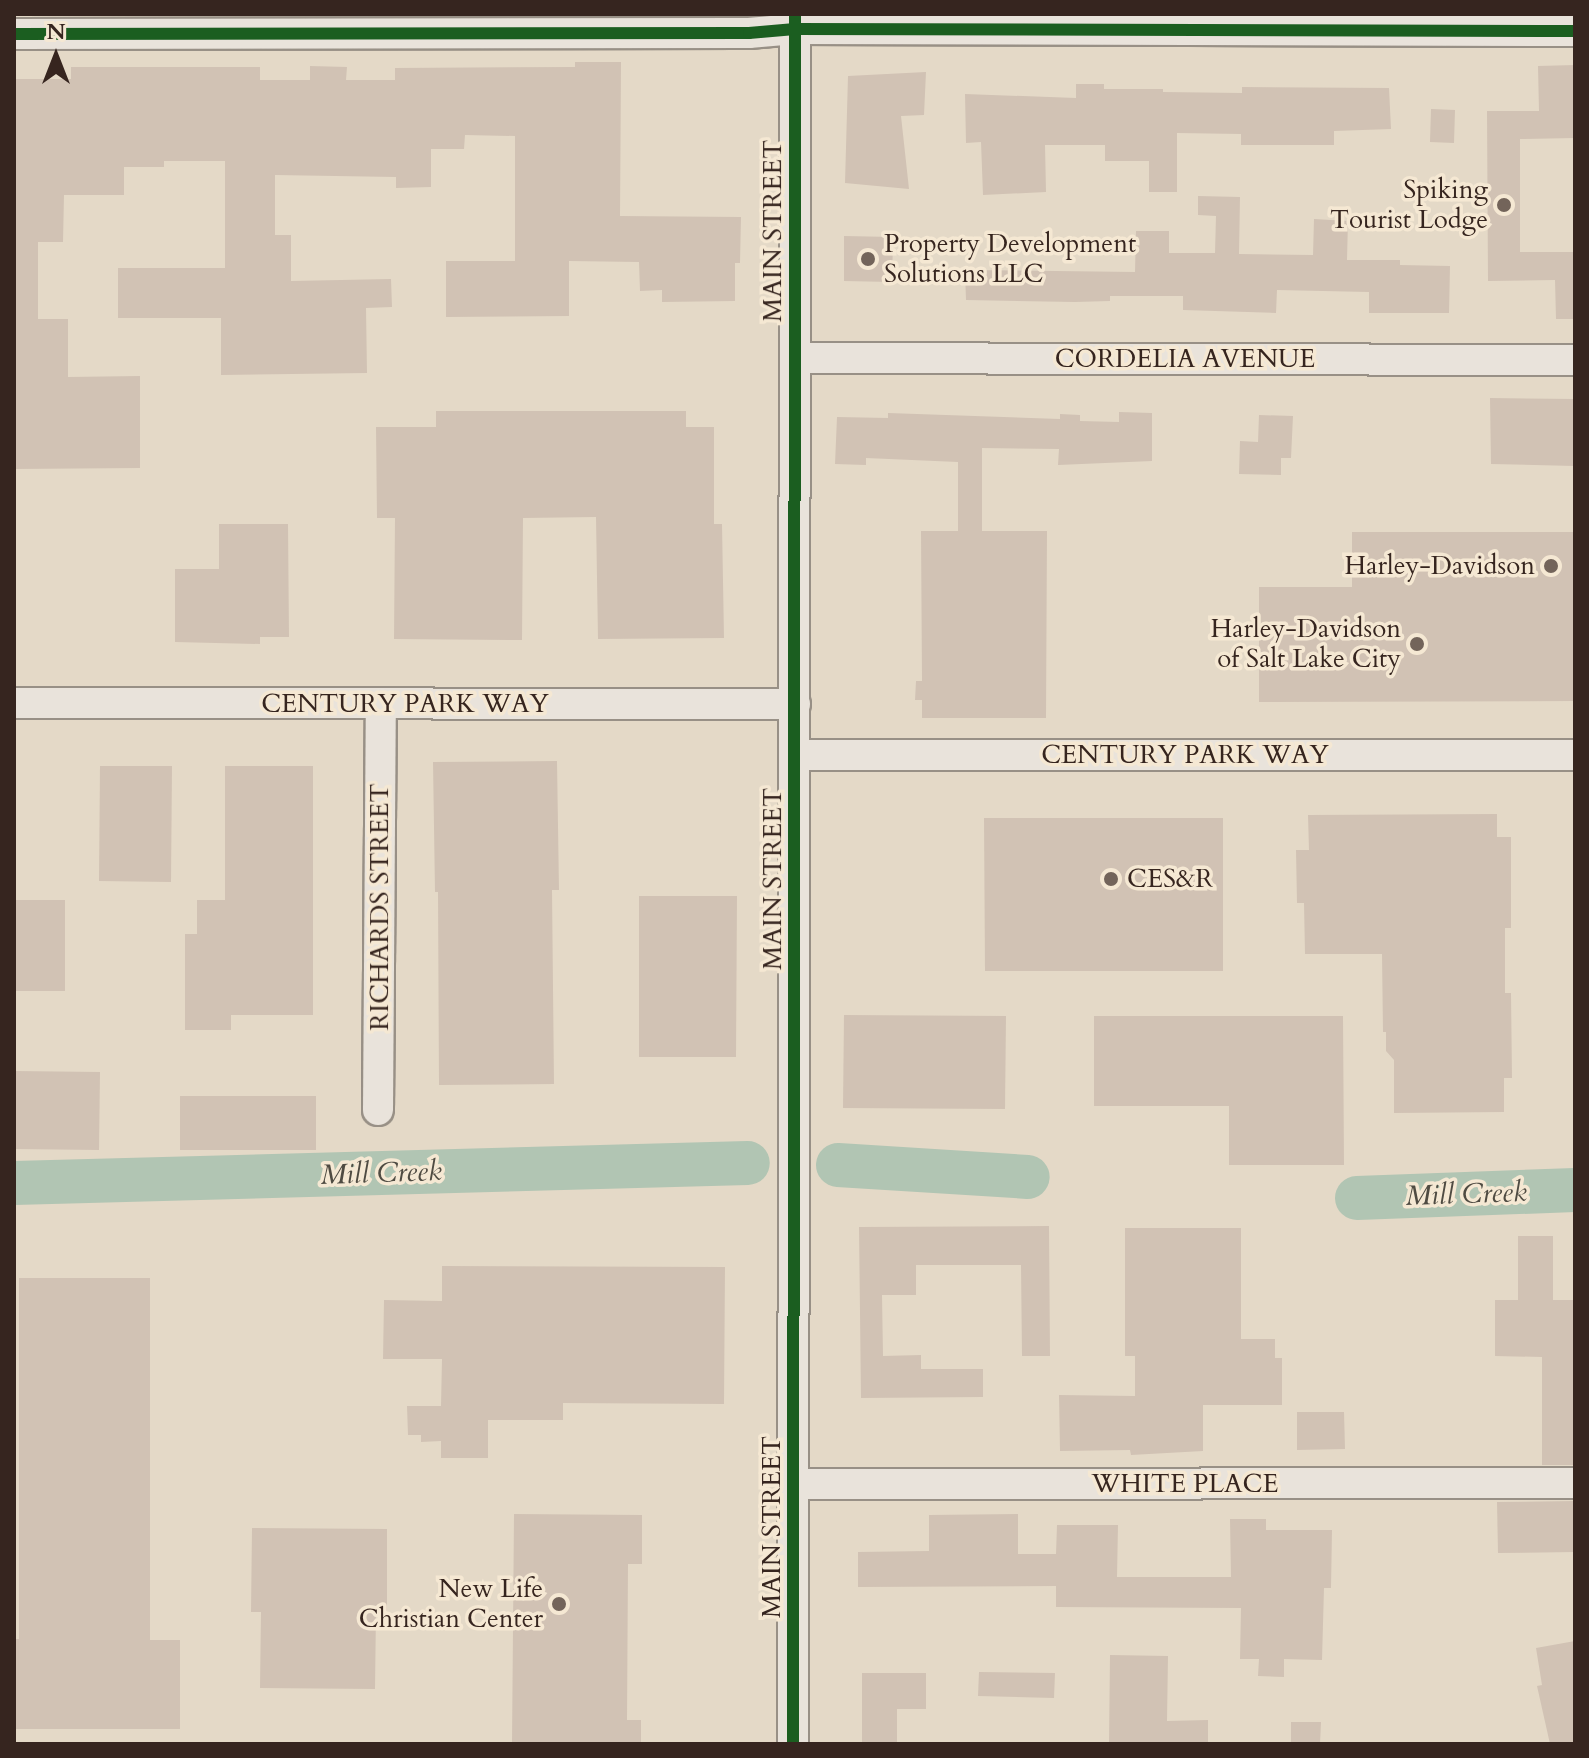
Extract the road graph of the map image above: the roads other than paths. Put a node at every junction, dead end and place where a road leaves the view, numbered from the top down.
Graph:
1 (795, 22) edge
2 (1575, 31) edge
3 (14, 34) edge
4 (795, 358) junction
5 (1575, 360) edge
6 (14, 703) edge
7 (381, 704) junction
8 (795, 704) junction
9 (795, 755) junction
10 (1575, 755) edge
11 (378, 1110) dead end
12 (1575, 1483) edge
13 (794, 1484) junction
14 (793, 1744) edge

1 - 2 street
1 - 3 street
1 - 4 street, MAIN STREET
4 - 5 street, CORDELIA AVENUE
4 - 8 street, MAIN STREET
6 - 7 street, CENTURY PARK WAY
7 - 8 street, CENTURY PARK WAY
7 - 11 street, RICHARDS STREET
8 - 9 street, MAIN STREET
9 - 10 street, CENTURY PARK WAY
9 - 13 street, MAIN STREET
12 - 13 street, WHITE PLACE
13 - 14 street, MAIN STREET

